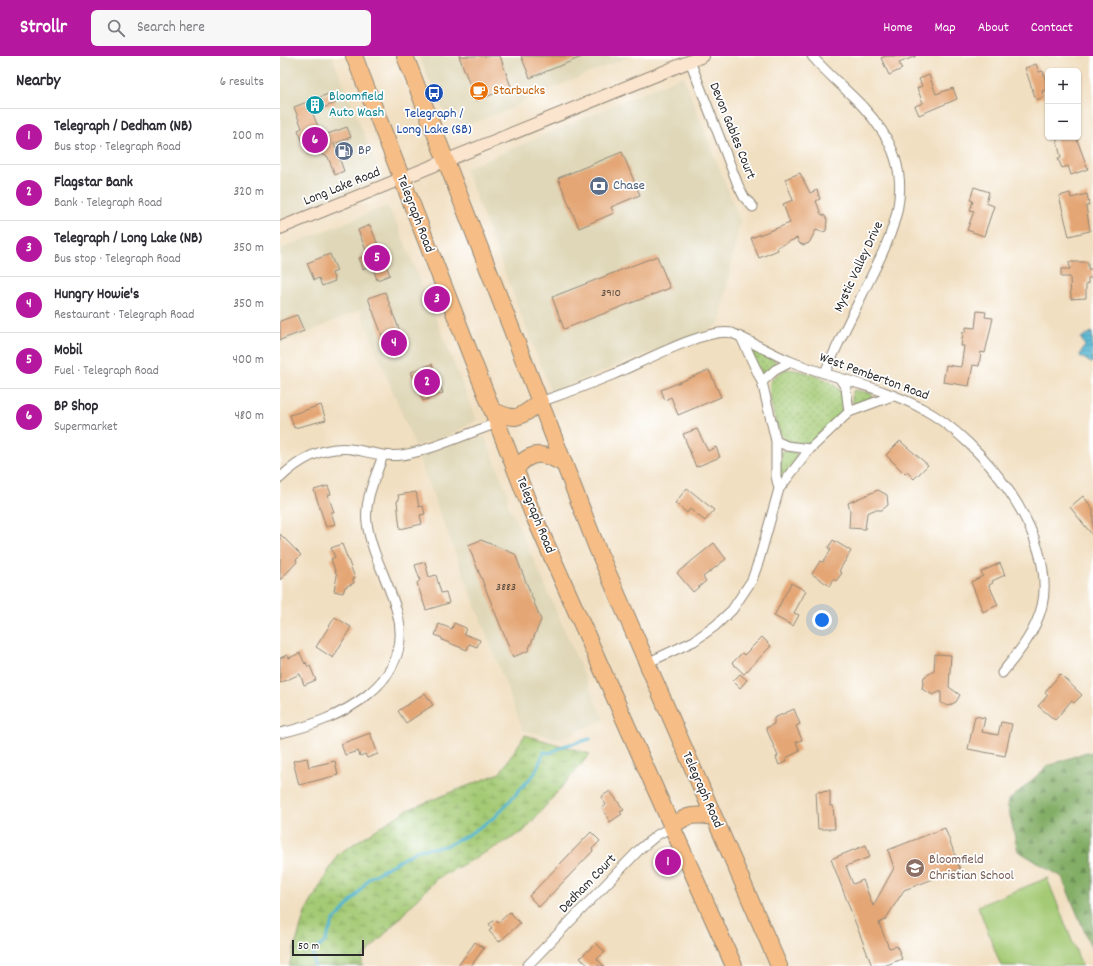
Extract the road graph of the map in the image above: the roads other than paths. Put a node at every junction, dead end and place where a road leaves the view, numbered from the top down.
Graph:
1 (354, 56) edge
2 (405, 56) edge
3 (703, 56) edge
4 (812, 56) edge
5 (690, 62) junction
6 (446, 161) junction
7 (402, 179) junction
8 (753, 207) dead end
9 (280, 228) edge
10 (741, 337) junction
11 (792, 362) junction
12 (825, 372) junction
13 (840, 379) junction
14 (762, 382) junction
15 (892, 396) junction
16 (540, 402) junction
17 (849, 412) junction
18 (495, 416) junction
19 (776, 441) junction
20 (810, 449) junction
21 (383, 455) junction
22 (564, 464) junction
23 (516, 469) junction
24 (280, 478) edge
25 (779, 489) junction
26 (647, 663) junction
27 (1002, 673) dead end
28 (280, 733) edge
29 (714, 817) junction
30 (673, 826) junction
31 (527, 966) edge
32 (734, 966) edge
33 (779, 966) edge

1 - 7 highway, Telegraph Road
2 - 6 highway, Telegraph Road
3 - 5 main road, Long Lake Road
4 - 12 street, Mystic Valley Drive
5 - 6 main road, Long Lake Road
5 - 8 street, Devon Gables Court
6 - 7 main road, Long Lake Road
6 - 16 highway, Telegraph Road
7 - 9 main road, Long Lake Road
7 - 18 highway, Telegraph Road
10 - 11 street, West Pemberton Road
10 - 14 street
10 - 16 street, West Pemberton Road
11 - 12 street, West Pemberton Road
11 - 14 street
12 - 13 street, West Pemberton Road
13 - 15 street, West Pemberton Road
13 - 17 street
14 - 19 street
15 - 17 street
15 - 27 street, West Pemberton Road
16 - 18 highway
16 - 22 highway, Telegraph Road
17 - 20 street
18 - 21 street
18 - 23 highway, Telegraph Road
19 - 20 street
19 - 25 street
20 - 25 street
21 - 24 street
21 - 28 street
22 - 23 highway
22 - 26 highway, Telegraph Road
23 - 30 highway, Telegraph Road
25 - 26 street
26 - 29 highway, Telegraph Road
29 - 30 highway
29 - 33 highway, Telegraph Road
30 - 31 street, Dedham Court
30 - 32 highway, Telegraph Road

